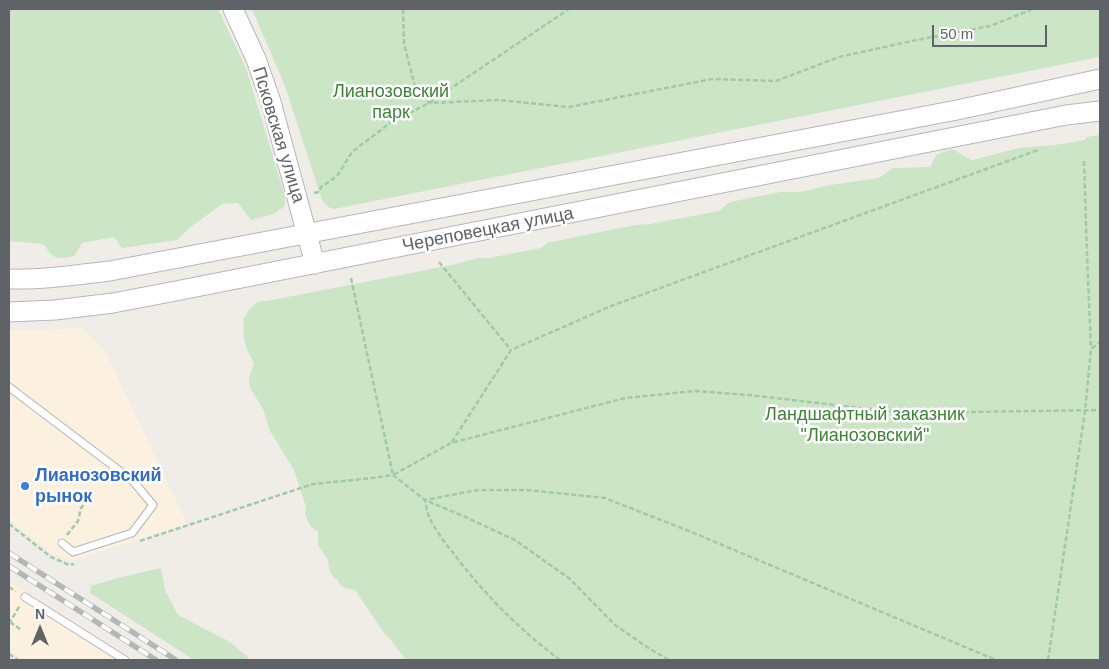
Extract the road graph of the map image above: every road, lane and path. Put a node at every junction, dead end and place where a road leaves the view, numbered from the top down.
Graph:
1 (233, 9) edge
2 (403, 9) edge
3 (569, 9) edge
4 (1033, 9) edge
5 (1100, 79) edge
6 (429, 103) junction
7 (1025, 103) dead end
8 (1100, 104) edge
9 (957, 110) junction
10 (1100, 110) edge
11 (965, 136) junction
12 (1038, 150) dead end
13 (1084, 161) dead end
14 (310, 194) dead end
15 (307, 233) junction
16 (439, 262) dead end
17 (315, 264) junction
18 (351, 278) dead end
19 (9, 279) edge
20 (9, 312) edge
21 (1100, 342) edge
22 (511, 350) junction
23 (1091, 350) junction
24 (9, 386) edge
25 (1100, 410) edge
26 (1085, 411) junction
27 (451, 443) junction
28 (393, 474) junction
29 (92, 495) dead end
30 (425, 500) junction
31 (9, 524) edge
32 (62, 543) joint
33 (133, 544) dead end
34 (78, 562) dead end
35 (25, 597) joint
36 (9, 622) edge
37 (20, 629) dead end
38 (9, 654) edge
39 (18, 660) edge
40 (125, 660) edge
41 (560, 660) edge
42 (670, 660) edge
43 (996, 660) edge
44 (1048, 660) edge

1 - 15 main road, Псковская улица
2 - 6 path
3 - 6 path
4 - 6 path
5 - 9 main road, Череповецкая улица
6 - 14 path
7 - 9 lane, Череповецкая улица
8 - 11 lane, Череповецкая улица
9 - 15 main road, Череповецкая улица
10 - 11 main road, Череповецкая улица
11 - 17 main road, Череповецкая улица
12 - 22 path
13 - 23 path
15 - 17 main road, Псковская улица
15 - 19 main road, Череповецкая улица
16 - 22 path
17 - 20 main road, Череповецкая улица
18 - 28 path
21 - 23 path
22 - 27 path
23 - 26 path
24 - 32 lane
25 - 26 path
26 - 27 path
26 - 44 path
27 - 28 path
28 - 30 path
28 - 33 path
29 - 32 path
30 - 41 path
30 - 42 path
30 - 43 path
31 - 34 path
35 - 36 path
35 - 40 lane
36 - 37 path
38 - 39 path

